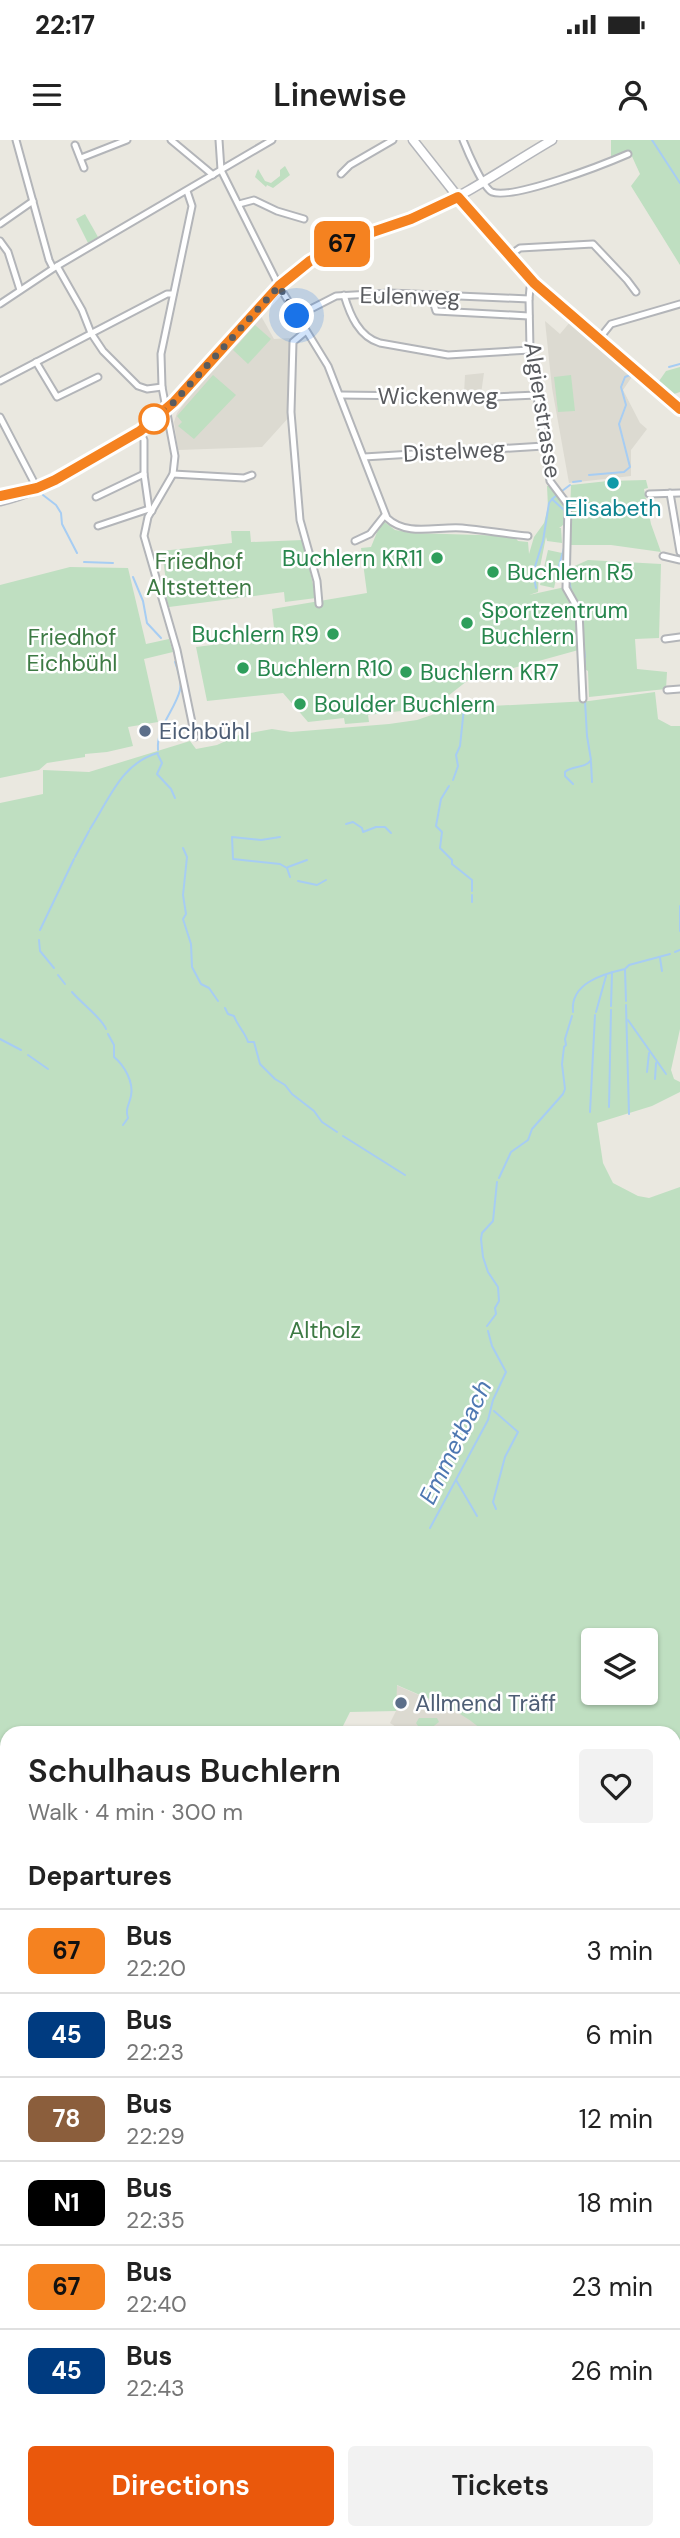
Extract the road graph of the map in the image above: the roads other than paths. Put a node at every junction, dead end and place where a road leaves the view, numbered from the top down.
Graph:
1 (16, 140) edge
2 (127, 140) edge
3 (171, 140) edge
4 (219, 140) edge
5 (272, 140) edge
6 (393, 140) edge
7 (413, 140) edge
8 (463, 140) edge
9 (552, 140) edge
10 (75, 145) dead end
11 (628, 154) dead end
12 (81, 159) junction
13 (85, 168) dead end
14 (221, 170) junction
15 (341, 174) dead end
16 (213, 175) junction
17 (483, 180) junction
18 (187, 191) junction
19 (458, 197) junction
20 (33, 201) junction
21 (240, 204) junction
22 (304, 219) dead end
23 (0, 225) edge
24 (0, 241) edge
25 (510, 255) junction
26 (55, 267) junction
27 (534, 283) junction
28 (279, 286) junction
29 (20, 290) junction
30 (636, 292) dead end
31 (173, 294) junction
32 (344, 295) junction
33 (430, 295) junction
34 (529, 299) junction
35 (0, 304) edge
36 (680, 304) edge
37 (297, 316) junction
38 (529, 316) junction
39 (306, 331) junction
40 (90, 333) junction
41 (599, 339) junction
42 (530, 350) junction
43 (36, 362) junction
44 (98, 377) dead end
45 (0, 381) edge
46 (162, 388) junction
47 (180, 394) junction
48 (340, 395) junction
49 (537, 395) junction
50 (166, 409) junction
51 (680, 409) edge
52 (0, 416) edge
53 (140, 431) junction
54 (544, 446) junction
55 (364, 457) junction
56 (144, 474) junction
57 (173, 474) junction
58 (253, 475) dead end
59 (37, 488) junction
60 (670, 493) junction
61 (680, 493) edge
62 (649, 494) dead end
63 (0, 496) edge
64 (96, 497) dead end
65 (0, 501) edge
66 (150, 510) junction
67 (385, 515) junction
68 (98, 526) dead end
69 (528, 536) dead end
70 (355, 541) dead end
71 (680, 552) edge
72 (663, 556) dead end
73 (680, 559) edge
74 (319, 604) dead end
75 (680, 638) edge
76 (665, 639) dead end
77 (680, 689) edge
78 (667, 690) dead end
79 (583, 699) dead end
80 (195, 737) dead end

1 - 20 street
2 - 12 street
3 - 16 street
4 - 14 street
5 - 14 street
6 - 15 street
7 - 19 street
8 - 17 street
9 - 17 street
10 - 12 street
11 - 17 street
12 - 13 street
14 - 16 street
14 - 21 street
16 - 18 street
17 - 19 street
18 - 26 street
18 - 31 street
19 - 25 street
19 - 28 street
20 - 23 street
20 - 26 street
21 - 22 street
21 - 28 street
24 - 29 street
25 - 27 street
25 - 30 street
26 - 29 street
26 - 40 street
27 - 34 street, Algierstrasse
27 - 41 street
28 - 37 street
28 - 47 street
29 - 35 street
31 - 40 street
31 - 46 street
32 - 33 street, Eulenweg
32 - 37 street, Eulenweg
32 - 42 street
33 - 34 street, Eulenweg
33 - 38 street
34 - 38 street, Algierstrasse
36 - 41 street
37 - 39 street
38 - 42 street, Algierstrasse
39 - 48 street
39 - 74 street
40 - 43 street
40 - 46 street
41 - 51 street
42 - 49 street, Algierstrasse
43 - 44 street
43 - 45 street
46 - 47 street
46 - 50 street
47 - 50 street
48 - 49 street, Wickenweg
48 - 55 street
49 - 54 street, Algierstrasse
50 - 53 street
50 - 57 street
52 - 59 street
53 - 56 street
53 - 59 street
54 - 55 street, Distelweg
54 - 79 street, Algierstrasse
55 - 67 street
56 - 64 street
56 - 66 street
57 - 58 street
57 - 66 street
59 - 63 street
59 - 65 street
60 - 61 street
60 - 62 street
60 - 71 street
66 - 68 street
66 - 80 street
67 - 69 street
67 - 70 street
72 - 73 street
75 - 76 street
77 - 78 street

